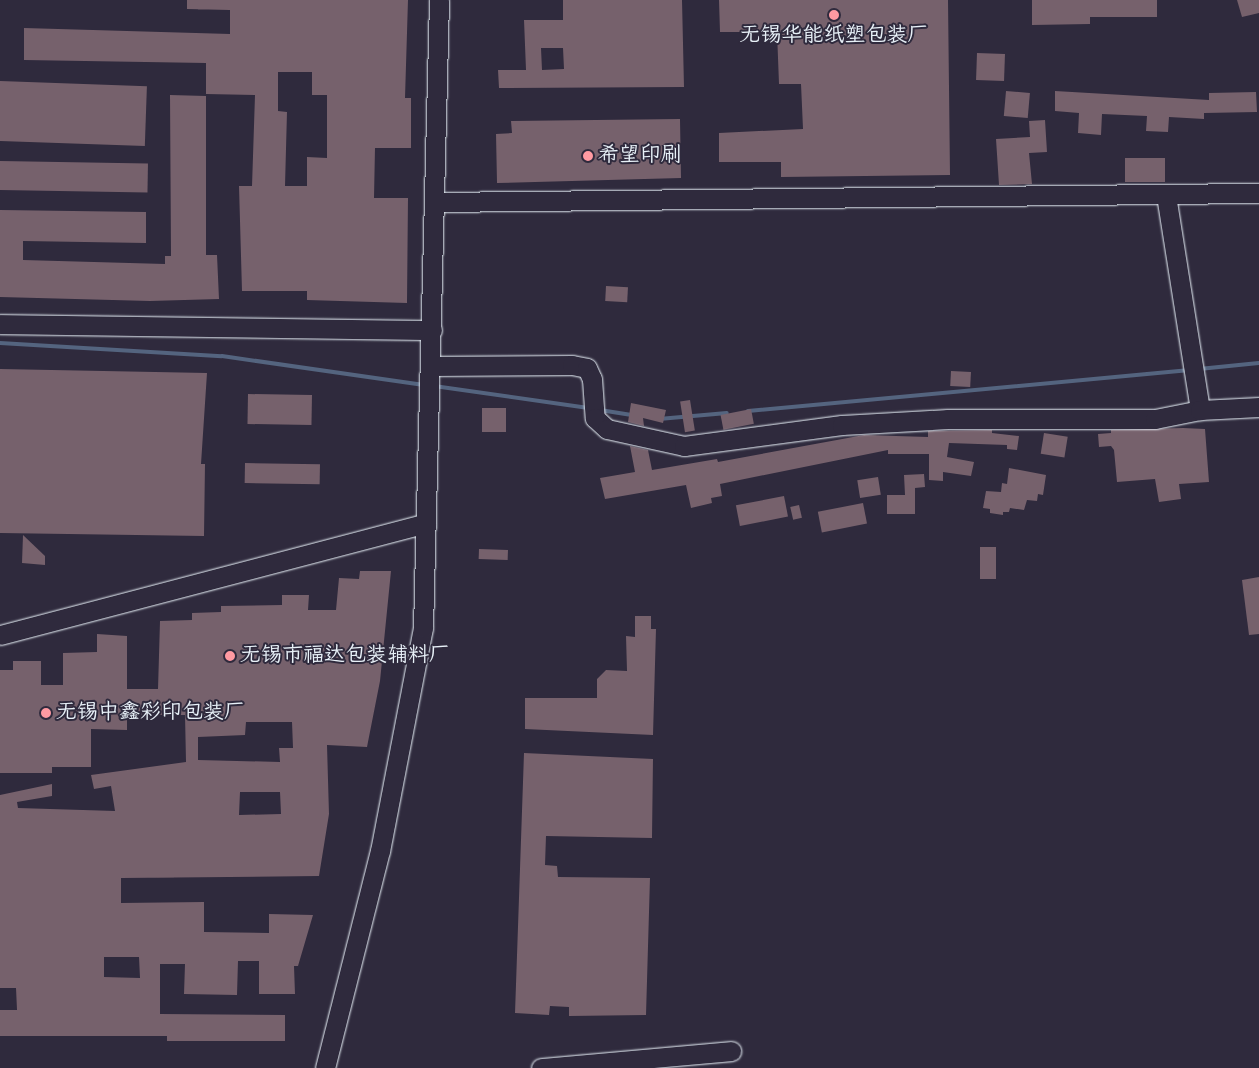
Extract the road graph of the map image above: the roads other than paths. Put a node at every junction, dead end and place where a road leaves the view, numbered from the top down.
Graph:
1 (439, 0) edge
2 (1259, 193) edge
3 (1166, 195) junction
4 (435, 202) junction
5 (0, 324) edge
6 (432, 330) junction
7 (431, 379) junction
8 (1259, 407) edge
9 (1200, 410) junction
10 (426, 524) junction
11 (0, 635) edge
12 (731, 1051) dead end
13 (325, 1068) edge
14 (541, 1068) edge

1 - 4 street
2 - 3 street
3 - 4 street
3 - 9 street
4 - 6 street
5 - 6 street
6 - 7 street
7 - 9 street
7 - 10 street
8 - 9 street
10 - 11 street
10 - 13 street
12 - 14 street

